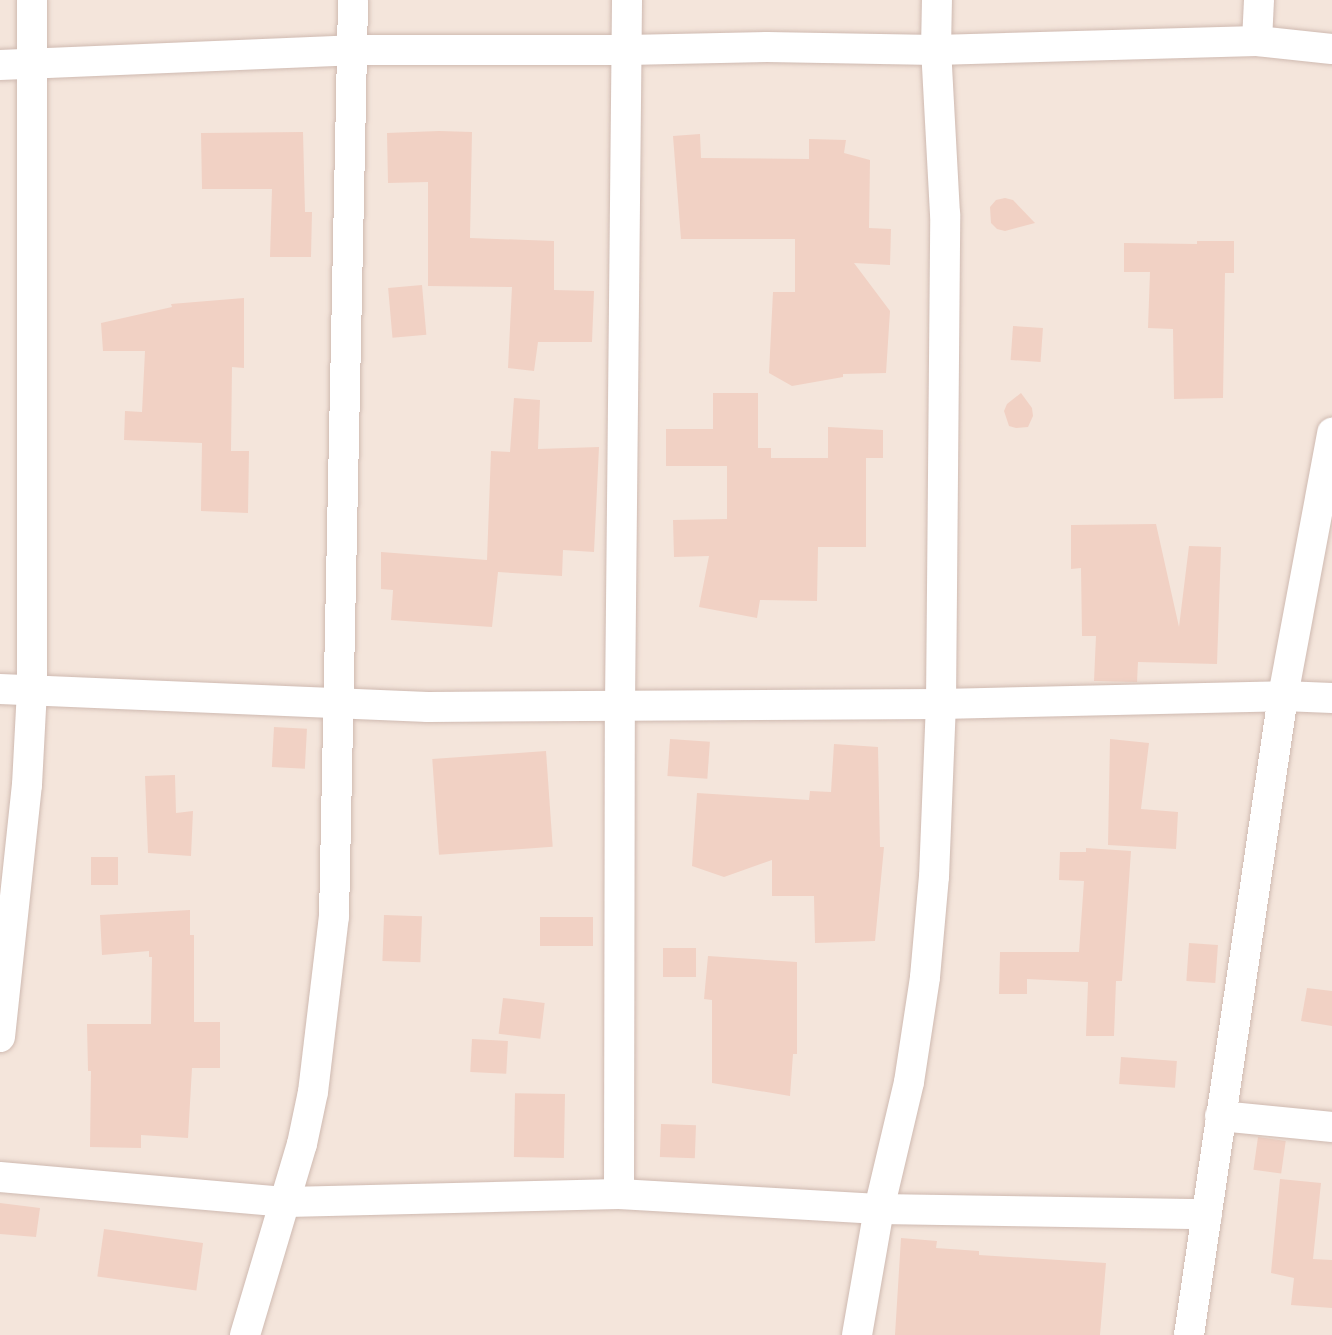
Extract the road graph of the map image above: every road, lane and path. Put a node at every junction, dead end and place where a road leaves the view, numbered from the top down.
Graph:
1 (32, 0) edge
2 (353, 0) edge
3 (627, 0) edge
4 (937, 0) edge
5 (1259, 0) edge
6 (1257, 41) junction
7 (1332, 49) edge
8 (353, 50) junction
9 (627, 50) junction
10 (936, 50) junction
11 (0, 65) edge
12 (31, 65) junction
13 (1332, 433) edge
14 (0, 689) edge
15 (32, 690) junction
16 (1283, 696) junction
17 (1332, 698) edge
18 (341, 704) junction
19 (941, 704) junction
20 (620, 705) junction
21 (0, 1037) edge
22 (1220, 1116) junction
23 (1332, 1127) edge
24 (0, 1177) edge
25 (619, 1194) junction
26 (287, 1202) junction
27 (879, 1209) junction
28 (1207, 1214) junction
29 (245, 1335) edge
30 (857, 1335) edge
31 (1190, 1335) edge

1 - 12 street
2 - 8 street
3 - 9 street
4 - 10 street
5 - 6 street
6 - 7 street
6 - 10 street
8 - 9 street
8 - 12 street
8 - 18 street
9 - 10 street
9 - 20 street
10 - 19 street
11 - 12 street
12 - 15 street
13 - 16 street
14 - 15 street
15 - 18 street
15 - 21 street
16 - 17 street
16 - 19 street
16 - 22 street
18 - 20 street
18 - 26 street
19 - 20 street
19 - 27 street
20 - 25 street
22 - 23 street
22 - 28 street
24 - 26 street
25 - 26 street
25 - 27 street
26 - 29 street
27 - 28 street
27 - 30 street
28 - 31 street

